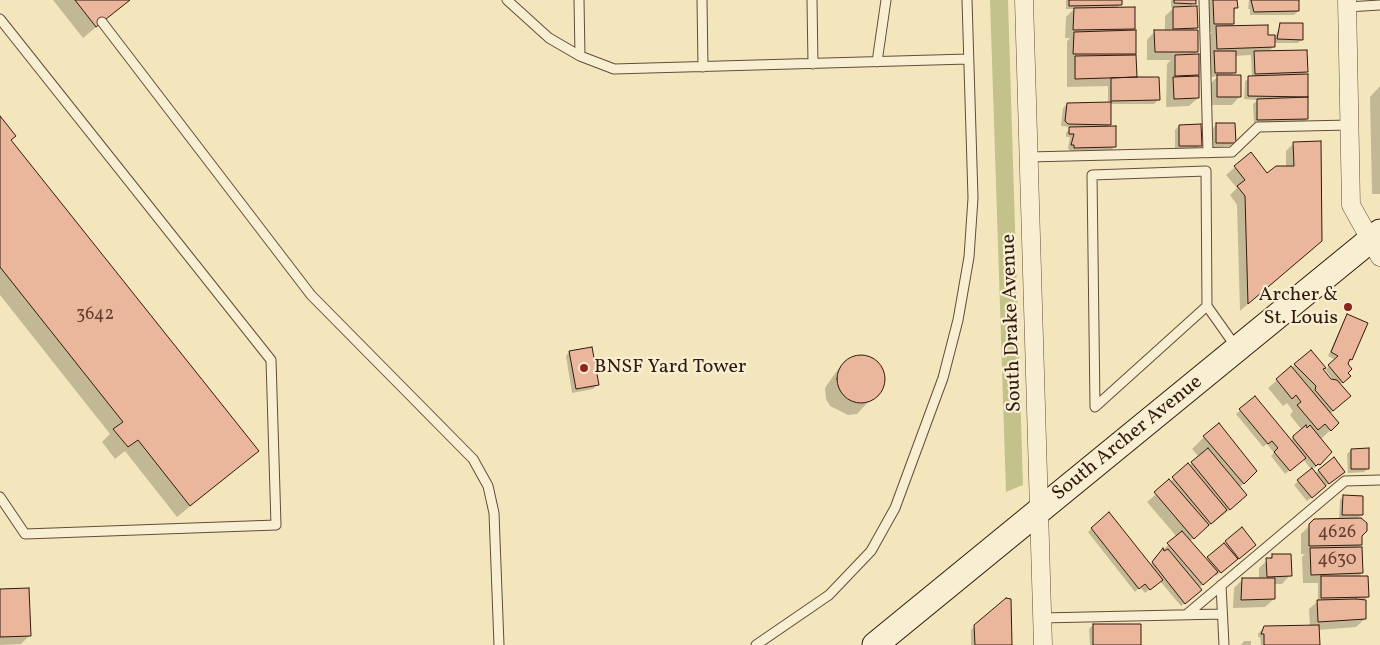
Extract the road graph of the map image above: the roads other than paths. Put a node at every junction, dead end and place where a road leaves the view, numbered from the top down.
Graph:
1 (507, 0) edge
2 (579, 0) edge
3 (702, 0) edge
4 (812, 0) edge
5 (886, 0) edge
6 (967, 0) edge
7 (1024, 0) edge
8 (1204, 0) edge
9 (1347, 3) edge
10 (1380, 5) edge
11 (0, 19) edge
12 (102, 22) dead end
13 (580, 56) junction
14 (968, 59) junction
15 (877, 62) junction
16 (813, 64) junction
17 (703, 67) junction
18 (1350, 125) junction
19 (1208, 153) junction
20 (1030, 157) junction
21 (1377, 243) edge
22 (1207, 306) junction
23 (1238, 349) junction
24 (1380, 480) edge
25 (0, 498) edge
26 (1040, 510) junction
27 (1221, 585) junction
28 (1222, 614) junction
29 (1186, 615) junction
30 (1042, 618) junction
31 (499, 645) edge
32 (756, 645) edge
33 (875, 645) edge
34 (1043, 645) edge
35 (1224, 645) edge

1 - 13 lane
2 - 13 lane
3 - 17 lane
4 - 16 lane
5 - 15 lane
6 - 14 lane
7 - 20 street, South Drake Avenue
8 - 19 lane
9 - 10 lane
9 - 18 street
11 - 25 lane
12 - 31 lane
13 - 17 lane
14 - 15 lane
14 - 32 lane
15 - 16 lane
16 - 17 lane
18 - 19 lane
18 - 21 street
19 - 20 lane
20 - 26 street, South Drake Avenue
21 - 23 main road, South Archer Avenue
22 - 22 lane
22 - 23 lane
23 - 26 main road, South Archer Avenue
24 - 27 lane
26 - 30 street, South Drake Avenue
26 - 33 main road, South Archer Avenue
27 - 28 lane
27 - 29 lane
28 - 29 lane
28 - 35 lane
29 - 30 lane
30 - 34 street, South Drake Avenue

